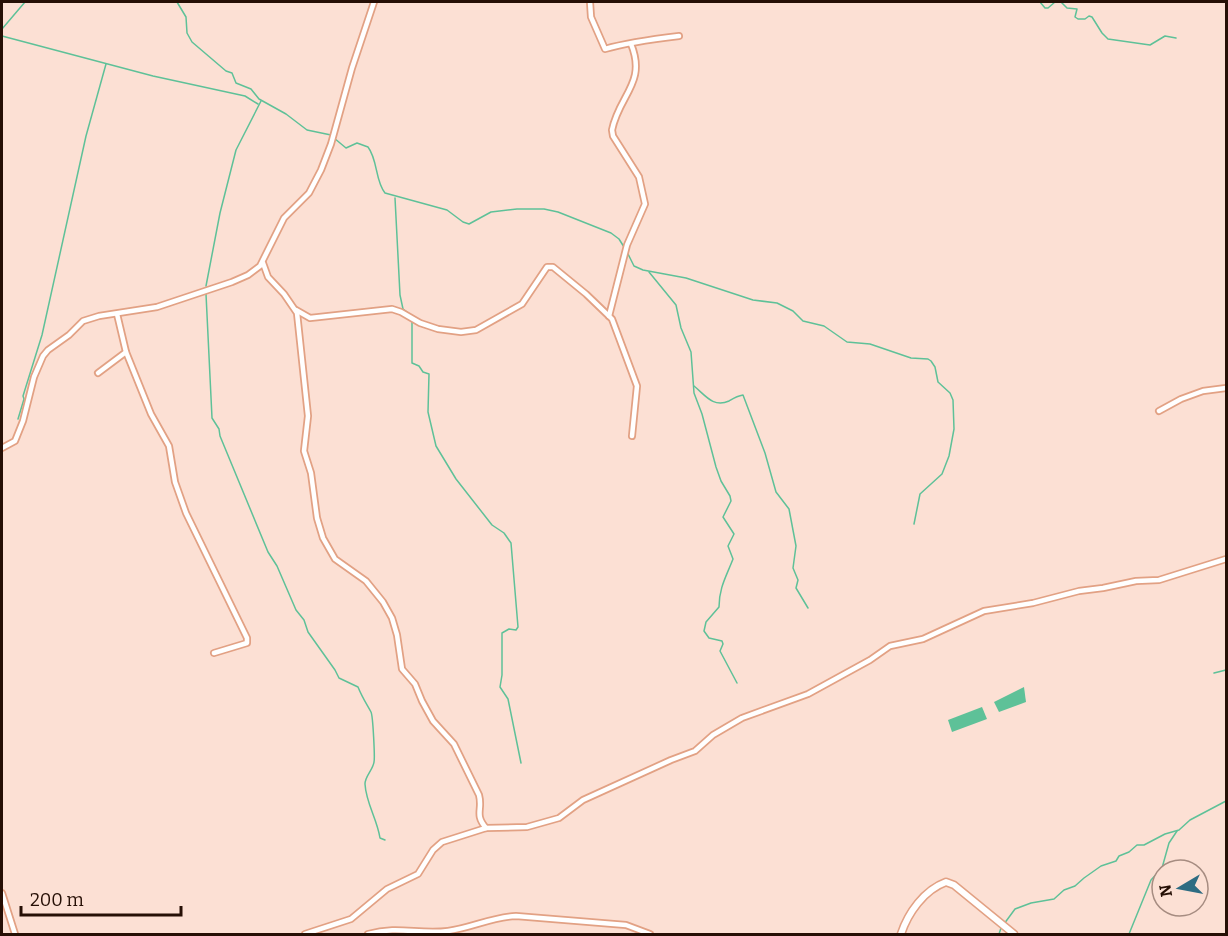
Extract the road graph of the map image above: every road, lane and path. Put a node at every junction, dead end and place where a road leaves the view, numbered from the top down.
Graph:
1 (374, 2) edge
2 (590, 2) edge
3 (679, 36) dead end
4 (631, 44) junction
5 (263, 262) junction
6 (249, 275) junction
7 (268, 277) junction
8 (295, 309) junction
9 (117, 314) junction
10 (609, 316) junction
11 (126, 352) junction
12 (98, 373) dead end
13 (1227, 388) edge
14 (1159, 411) dead end
15 (632, 436) dead end
16 (2, 448) edge
17 (1227, 559) edge
18 (214, 652) dead end
19 (486, 828) junction
20 (2, 893) edge
21 (15, 934) edge
22 (305, 934) edge
23 (368, 934) edge
24 (650, 934) edge
25 (901, 934) edge
26 (1014, 934) edge

1 - 5 street
2 - 4 street
3 - 4 street
4 - 10 street
5 - 6 street
5 - 7 street
6 - 7 street
6 - 9 street
7 - 8 street
8 - 10 street
8 - 19 street
9 - 11 street
9 - 16 street
10 - 15 street
11 - 12 street
11 - 18 street
13 - 14 street
17 - 19 street
19 - 22 street
20 - 21 street
23 - 24 street
25 - 26 street

